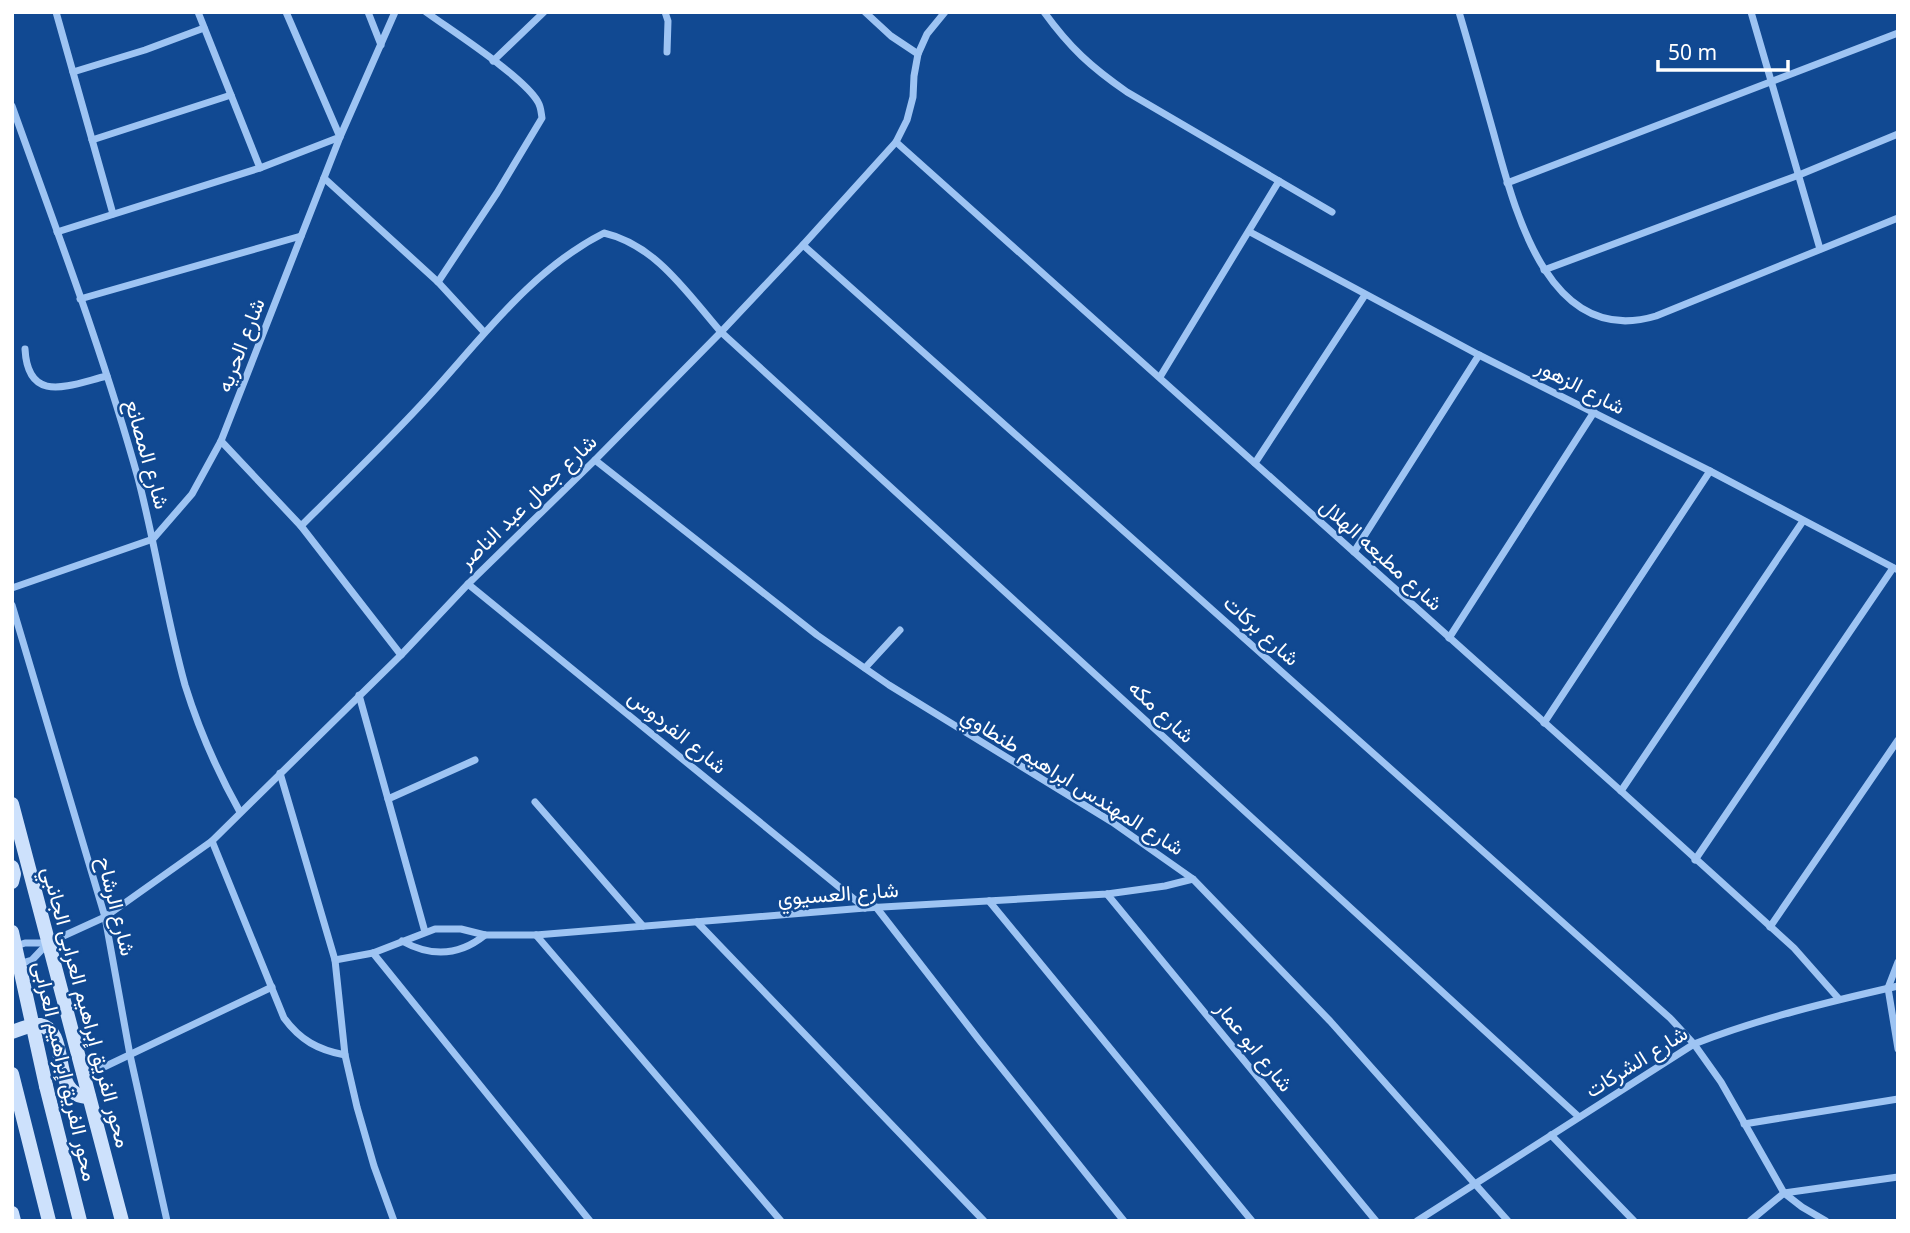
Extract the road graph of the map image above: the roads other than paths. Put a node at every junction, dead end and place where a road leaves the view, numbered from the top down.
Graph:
1 (56, 12) edge
2 (198, 12) edge
3 (286, 12) edge
4 (368, 12) edge
5 (395, 12) edge
6 (426, 12) edge
7 (544, 12) edge
8 (665, 12) edge
9 (865, 12) edge
10 (944, 12) edge
11 (1044, 12) edge
12 (1459, 12) edge
13 (1751, 12) edge
14 (204, 27) junction
15 (1898, 33) edge
16 (381, 45) junction
17 (667, 52) dead end
18 (918, 54) junction
19 (493, 61) junction
20 (73, 72) junction
21 (1772, 82) junction
22 (231, 95) junction
23 (12, 106) edge
24 (22, 132) junction
25 (1898, 134) edge
26 (12, 135) edge
27 (340, 137) junction
28 (92, 140) junction
29 (896, 142) junction
30 (260, 168) junction
31 (1799, 175) junction
32 (324, 177) junction
33 (1279, 181) junction
34 (1507, 183) junction
35 (1332, 212) dead end
36 (114, 214) junction
37 (1898, 218) edge
38 (57, 232) junction
39 (1250, 232) junction
40 (301, 236) junction
41 (803, 245) junction
42 (1820, 249) junction
43 (1544, 270) junction
44 (438, 282) junction
45 (1365, 295) junction
46 (80, 299) junction
47 (484, 332) junction
48 (721, 332) junction
49 (25, 349) dead end
50 (1479, 355) junction
51 (107, 376) junction
52 (1160, 377) junction
53 (1594, 412) junction
54 (221, 441) junction
55 (595, 460) junction
56 (1255, 463) junction
57 (1710, 471) junction
58 (1803, 521) junction
59 (301, 526) junction
60 (153, 539) junction
61 (1354, 552) junction
62 (1895, 569) edge
63 (468, 583) junction
64 (12, 588) edge
65 (12, 605) edge
66 (900, 631) dead end
67 (1449, 638) junction
68 (401, 655) junction
69 (865, 668) junction
70 (359, 695) junction
71 (1544, 723) junction
72 (1898, 740) edge
73 (475, 760) dead end
74 (280, 773) junction
75 (1621, 791) junction
76 (388, 799) junction
77 (535, 802) dead end
78 (12, 804) edge
79 (240, 812) junction
80 (212, 841) junction
81 (1695, 860) junction
82 (12, 867) edge
83 (1193, 879) junction
84 (12, 882) edge
85 (1107, 894) junction
86 (989, 901) junction
87 (876, 907) junction
88 (865, 908) junction
89 (105, 916) junction
90 (696, 922) junction
91 (643, 926) junction
92 (1770, 928) junction
93 (12, 932) edge
94 (425, 932) junction
95 (485, 935) junction
96 (536, 935) junction
97 (402, 941) junction
98 (48, 943) junction
99 (12, 947) edge
100 (373, 953) junction
101 (335, 960) junction
102 (1898, 962) edge
103 (12, 966) edge
104 (1898, 986) edge
105 (272, 987) junction
106 (1888, 988) junction
107 (1839, 999) junction
108 (12, 1031) edge
109 (1694, 1044) junction
110 (1898, 1049) edge
111 (130, 1055) junction
112 (345, 1055) junction
113 (12, 1074) edge
114 (83, 1077) junction
115 (89, 1097) junction
116 (1898, 1099) edge
117 (1579, 1117) junction
118 (1744, 1124) junction
119 (1551, 1135) junction
120 (1898, 1177) edge
121 (1475, 1185) junction
122 (1784, 1193) junction
123 (12, 1213) edge
124 (14, 1221) edge
125 (49, 1221) edge
126 (80, 1221) edge
127 (122, 1221) edge
128 (167, 1221) edge
129 (394, 1221) edge
130 (590, 1221) edge
131 (781, 1221) edge
132 (984, 1221) edge
133 (1124, 1221) edge
134 (1252, 1221) edge
135 (1376, 1221) edge
136 (1417, 1221) edge
137 (1508, 1221) edge
138 (1634, 1221) edge
139 (1750, 1221) edge
140 (1826, 1221) edge

1 - 20 street
2 - 14 street
3 - 27 street
4 - 16 street
5 - 16 street, شارع الحريه
6 - 19 street
7 - 19 street
8 - 17 street
9 - 18 street
10 - 18 street, شارع جمال عبد الناصر
11 - 33 street
12 - 34 street
13 - 21 street
14 - 20 street
14 - 22 street
15 - 21 street
16 - 27 street, شارع الحريه
18 - 29 street, شارع جمال عبد الناصر
19 - 44 street
20 - 28 street
21 - 31 street
21 - 34 street
22 - 28 street
22 - 30 street
23 - 24 street, شارع المصانع
24 - 26 street
24 - 38 street, شارع المصانع
25 - 31 street
27 - 30 street
27 - 32 street, شارع الحريه
28 - 36 street
29 - 41 street, شارع جمال عبد الناصر
29 - 52 street, شارع مطبعه الهلال
30 - 36 street
31 - 42 street
31 - 43 street
32 - 40 street, شارع الحريه
32 - 44 street
33 - 35 street
33 - 39 street
34 - 43 street
36 - 38 street
37 - 42 street
38 - 46 street, شارع المصانع
39 - 45 street, شارع الزهور
39 - 52 street
40 - 46 street
40 - 54 street, شارع الحريه
41 - 48 street, شارع جمال عبد الناصر
41 - 109 street, شارع بركات
42 - 43 street
44 - 47 street
45 - 50 street, شارع الزهور
45 - 56 street
46 - 51 street, شارع المصانع
47 - 48 street, شارع مكه
47 - 59 street, شارع مكه
48 - 55 street, شارع جمال عبد الناصر
48 - 117 street, شارع مكه
49 - 51 street
50 - 53 street, شارع الزهور
50 - 61 street
51 - 60 street, شارع المصانع
52 - 56 street, شارع مطبعه الهلال
53 - 57 street, شارع الزهور
53 - 67 street
54 - 59 street
54 - 60 street, شارع الحريه
55 - 63 street, شارع جمال عبد الناصر
55 - 69 street, شارع المهندس ابراهيم طنطاوي
56 - 61 street, شارع مطبعه الهلال
57 - 58 street, شارع الزهور
57 - 71 street
58 - 62 street, شارع الزهور
58 - 75 street
59 - 68 street
60 - 64 street, شارع الحريه
60 - 79 street, شارع المصانع
61 - 67 street, شارع مطبعه الهلال
62 - 81 street
63 - 68 street, شارع جمال عبد الناصر
63 - 88 street, شارع الفردوس
65 - 89 street, شارع الرشاح
66 - 69 street
67 - 71 street, شارع مطبعه الهلال
68 - 70 street, شارع جمال عبد الناصر
69 - 83 street, شارع المهندس ابراهيم طنطاوي
70 - 74 street, شارع جمال عبد الناصر
70 - 76 street
71 - 75 street, شارع مطبعه الهلال
72 - 92 street
73 - 76 street
74 - 79 street, شارع جمال عبد الناصر
74 - 101 street
75 - 81 street, شارع مطبعه الهلال
76 - 94 street
77 - 91 street
78 - 98 street, محور الفريق إبراهيم العرابى الجانبي
79 - 80 street, شارع جمال عبد الناصر
80 - 89 street, شارع جمال عبد الناصر
80 - 105 street
81 - 92 street, شارع مطبعه الهلال
82 - 84 street
83 - 85 street, شارع العسيوي
83 - 121 street, شارع المهندس ابراهيم طنطاوي
85 - 86 street, شارع العسيوي
85 - 135 street, شارع ابو عمار
86 - 87 street, شارع العسيوي
86 - 134 street
87 - 88 street, شارع العسيوي
87 - 133 street
88 - 90 street, شارع العسيوي
89 - 98 street, شارع جمال عبد الناصر
89 - 111 street, شارع الرشاح
90 - 91 street, شارع العسيوي
90 - 132 street
91 - 96 street, شارع العسيوي
92 - 107 street, شارع مطبعه الهلال
93 - 126 street, محور الفريق إبراهيم العرابى, bridge
94 - 95 street, شارع العسيوي
94 - 97 street, شارع العسيوي
95 - 96 street, شارع العسيوي
95 - 97 street, شارع العسيوي
96 - 131 street
97 - 100 street, شارع العسيوي
98 - 99 street, شارع جمال عبد الناصر
98 - 103 street, شارع جمال عبد الناصر
98 - 114 street, محور الفريق إبراهيم العرابى الجانبي
100 - 101 street, شارع العسيوي
100 - 130 street
101 - 112 street
102 - 106 street
104 - 106 street, شارع الشركات
105 - 111 street
105 - 112 street
106 - 107 street, شارع الشركات
106 - 110 street
107 - 109 street, شارع الشركات
108 - 115 street
109 - 117 street, شارع الشركات
109 - 118 street, شارع بركات
111 - 114 street
111 - 128 street, شارع الرشاح
112 - 129 street
113 - 125 street
114 - 115 street, محور الفريق إبراهيم العرابى الجانبي
115 - 127 street, محور الفريق إبراهيم العرابى الجانبي
116 - 118 street
117 - 119 street, شارع الشركات
118 - 122 street, شارع بركات
119 - 121 street, شارع الشركات
119 - 138 street
120 - 122 street
121 - 136 street, شارع الشركات
121 - 137 street, شارع المهندس ابراهيم طنطاوي
122 - 139 street
122 - 140 street
123 - 124 street

